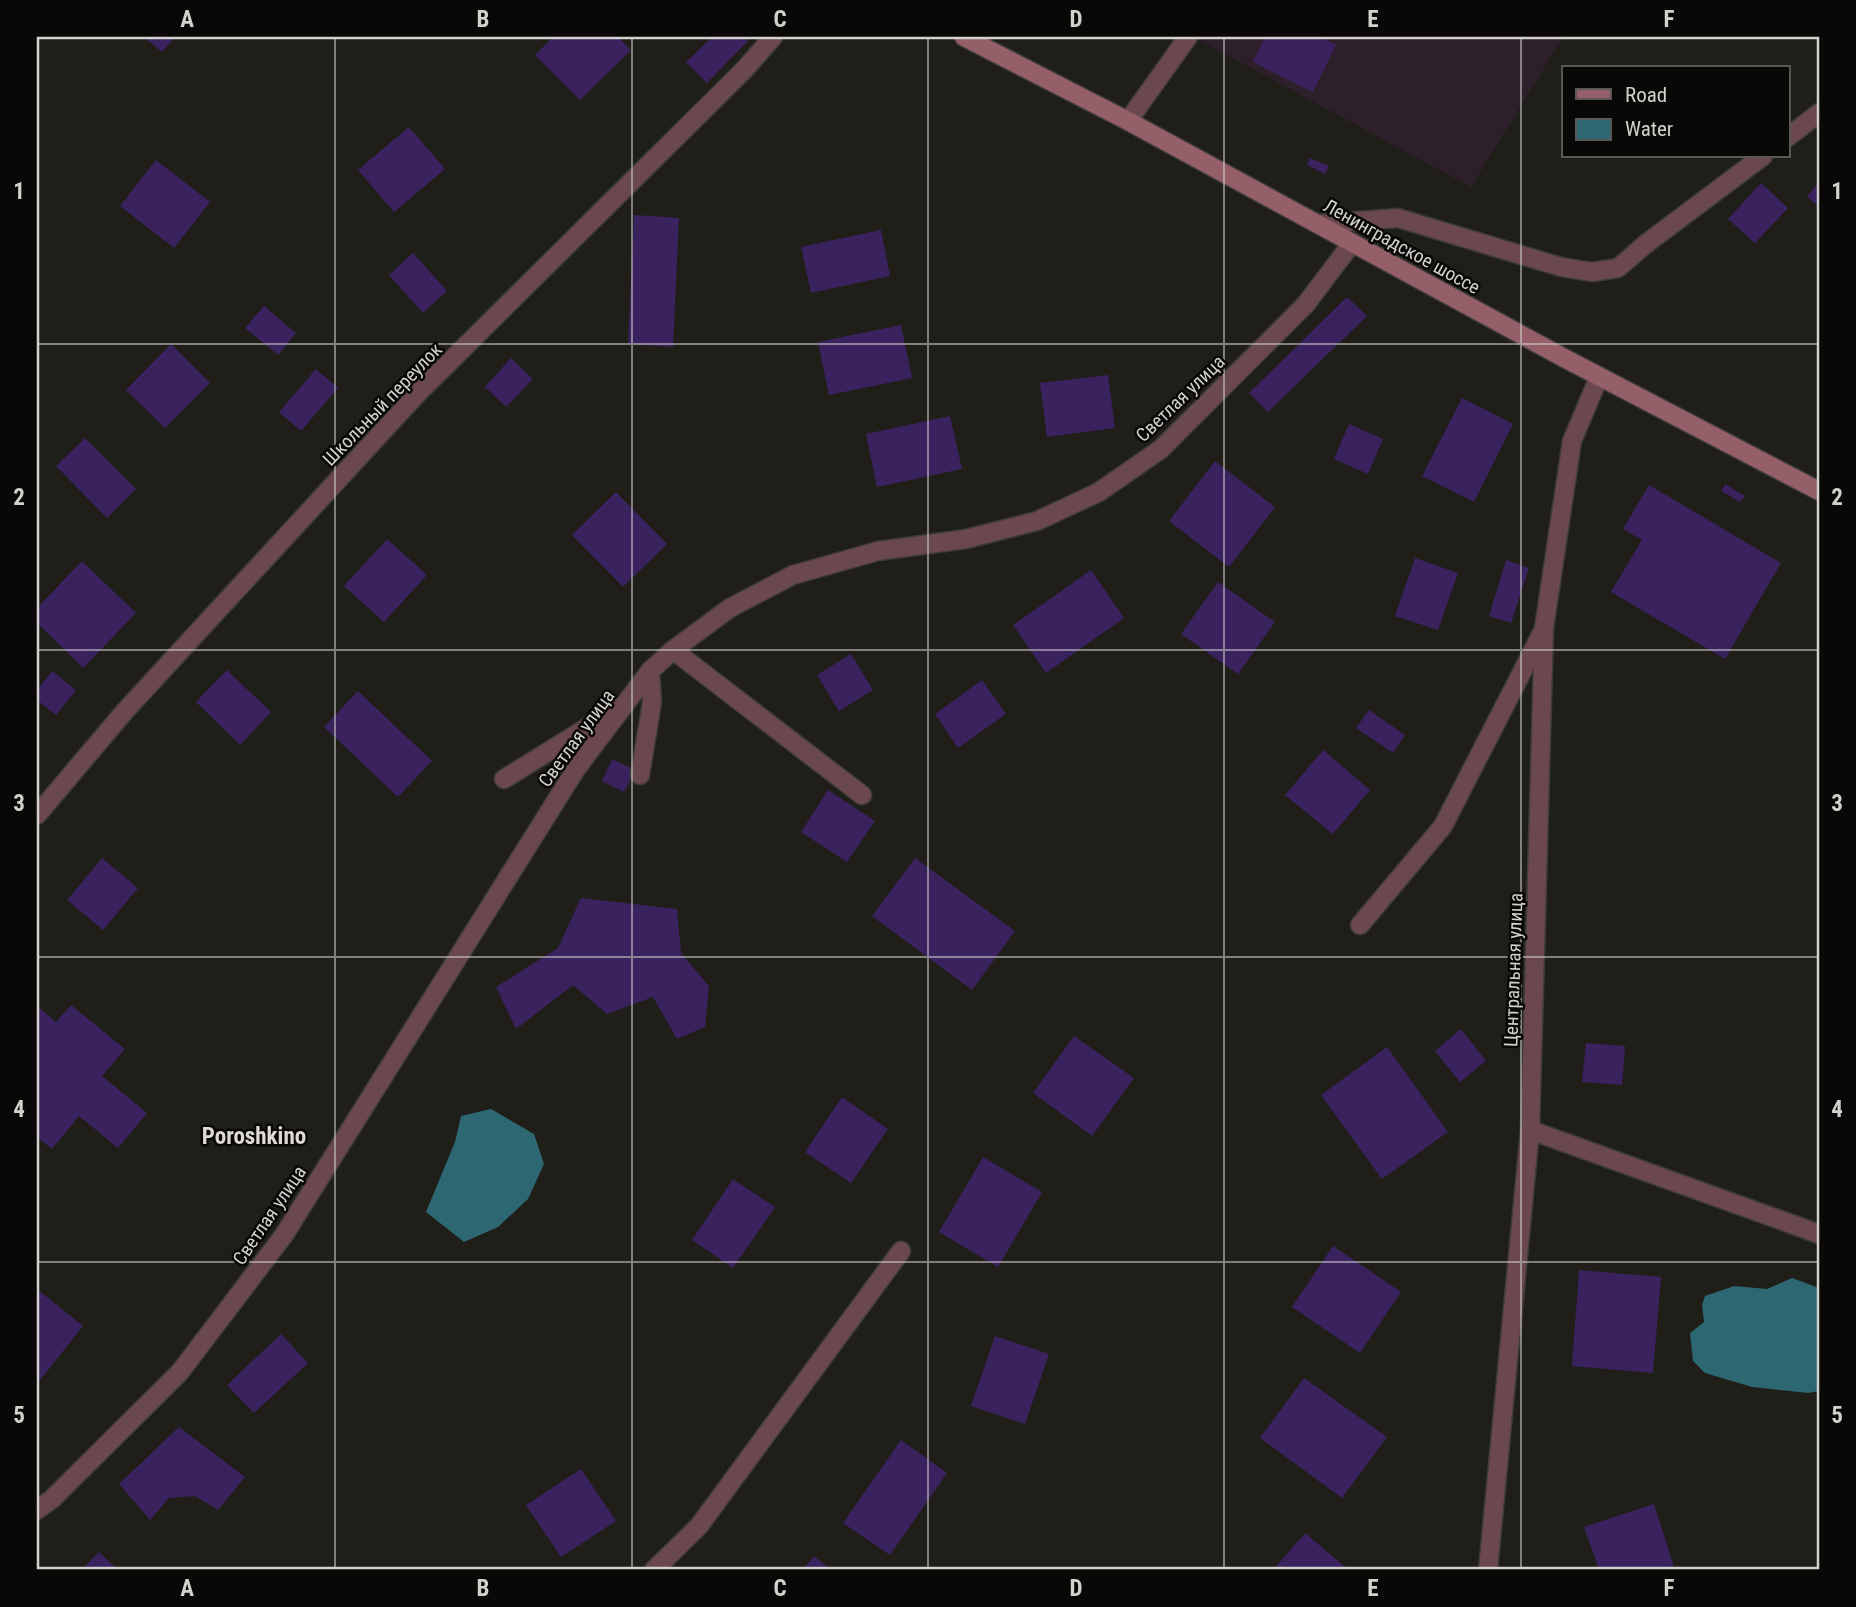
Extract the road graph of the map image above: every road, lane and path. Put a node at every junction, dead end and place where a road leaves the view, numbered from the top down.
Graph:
1 (773, 37) edge
2 (964, 37) edge
3 (1188, 37) edge
4 (1819, 113) edge
5 (1128, 121) junction
6 (1790, 135) edge
7 (1760, 158) edge
8 (1319, 224) junction
9 (1352, 243) junction
10 (1599, 377) junction
11 (1819, 491) edge
12 (1544, 628) junction
13 (673, 650) junction
14 (650, 671) junction
15 (625, 704) junction
16 (640, 775) dead end
17 (504, 779) dead end
18 (862, 795) dead end
19 (37, 815) edge
20 (1360, 925) dead end
21 (1530, 1130) junction
22 (1819, 1234) edge
23 (901, 1251) dead end
24 (37, 1510) edge
25 (654, 1570) edge
26 (1488, 1570) edge

1 - 19 street, Школьный переулок
2 - 5 main road, Ленинградское шоссе
3 - 5 street
4 - 6 street
5 - 8 main road, Ленинградское шоссе
7 - 8 street
8 - 9 main road, Ленинградское шоссе
9 - 10 main road, Ленинградское шоссе
9 - 13 street, Светлая улица
10 - 11 main road, Ленинградское шоссе
10 - 12 street, Центральная улица
12 - 20 street
12 - 21 street, Центральная улица
13 - 14 street, Светлая улица
13 - 18 street
14 - 15 street, Светлая улица
14 - 16 street
15 - 17 street
15 - 24 street, Светлая улица
21 - 22 street
21 - 26 street, Центральная улица
23 - 25 street

